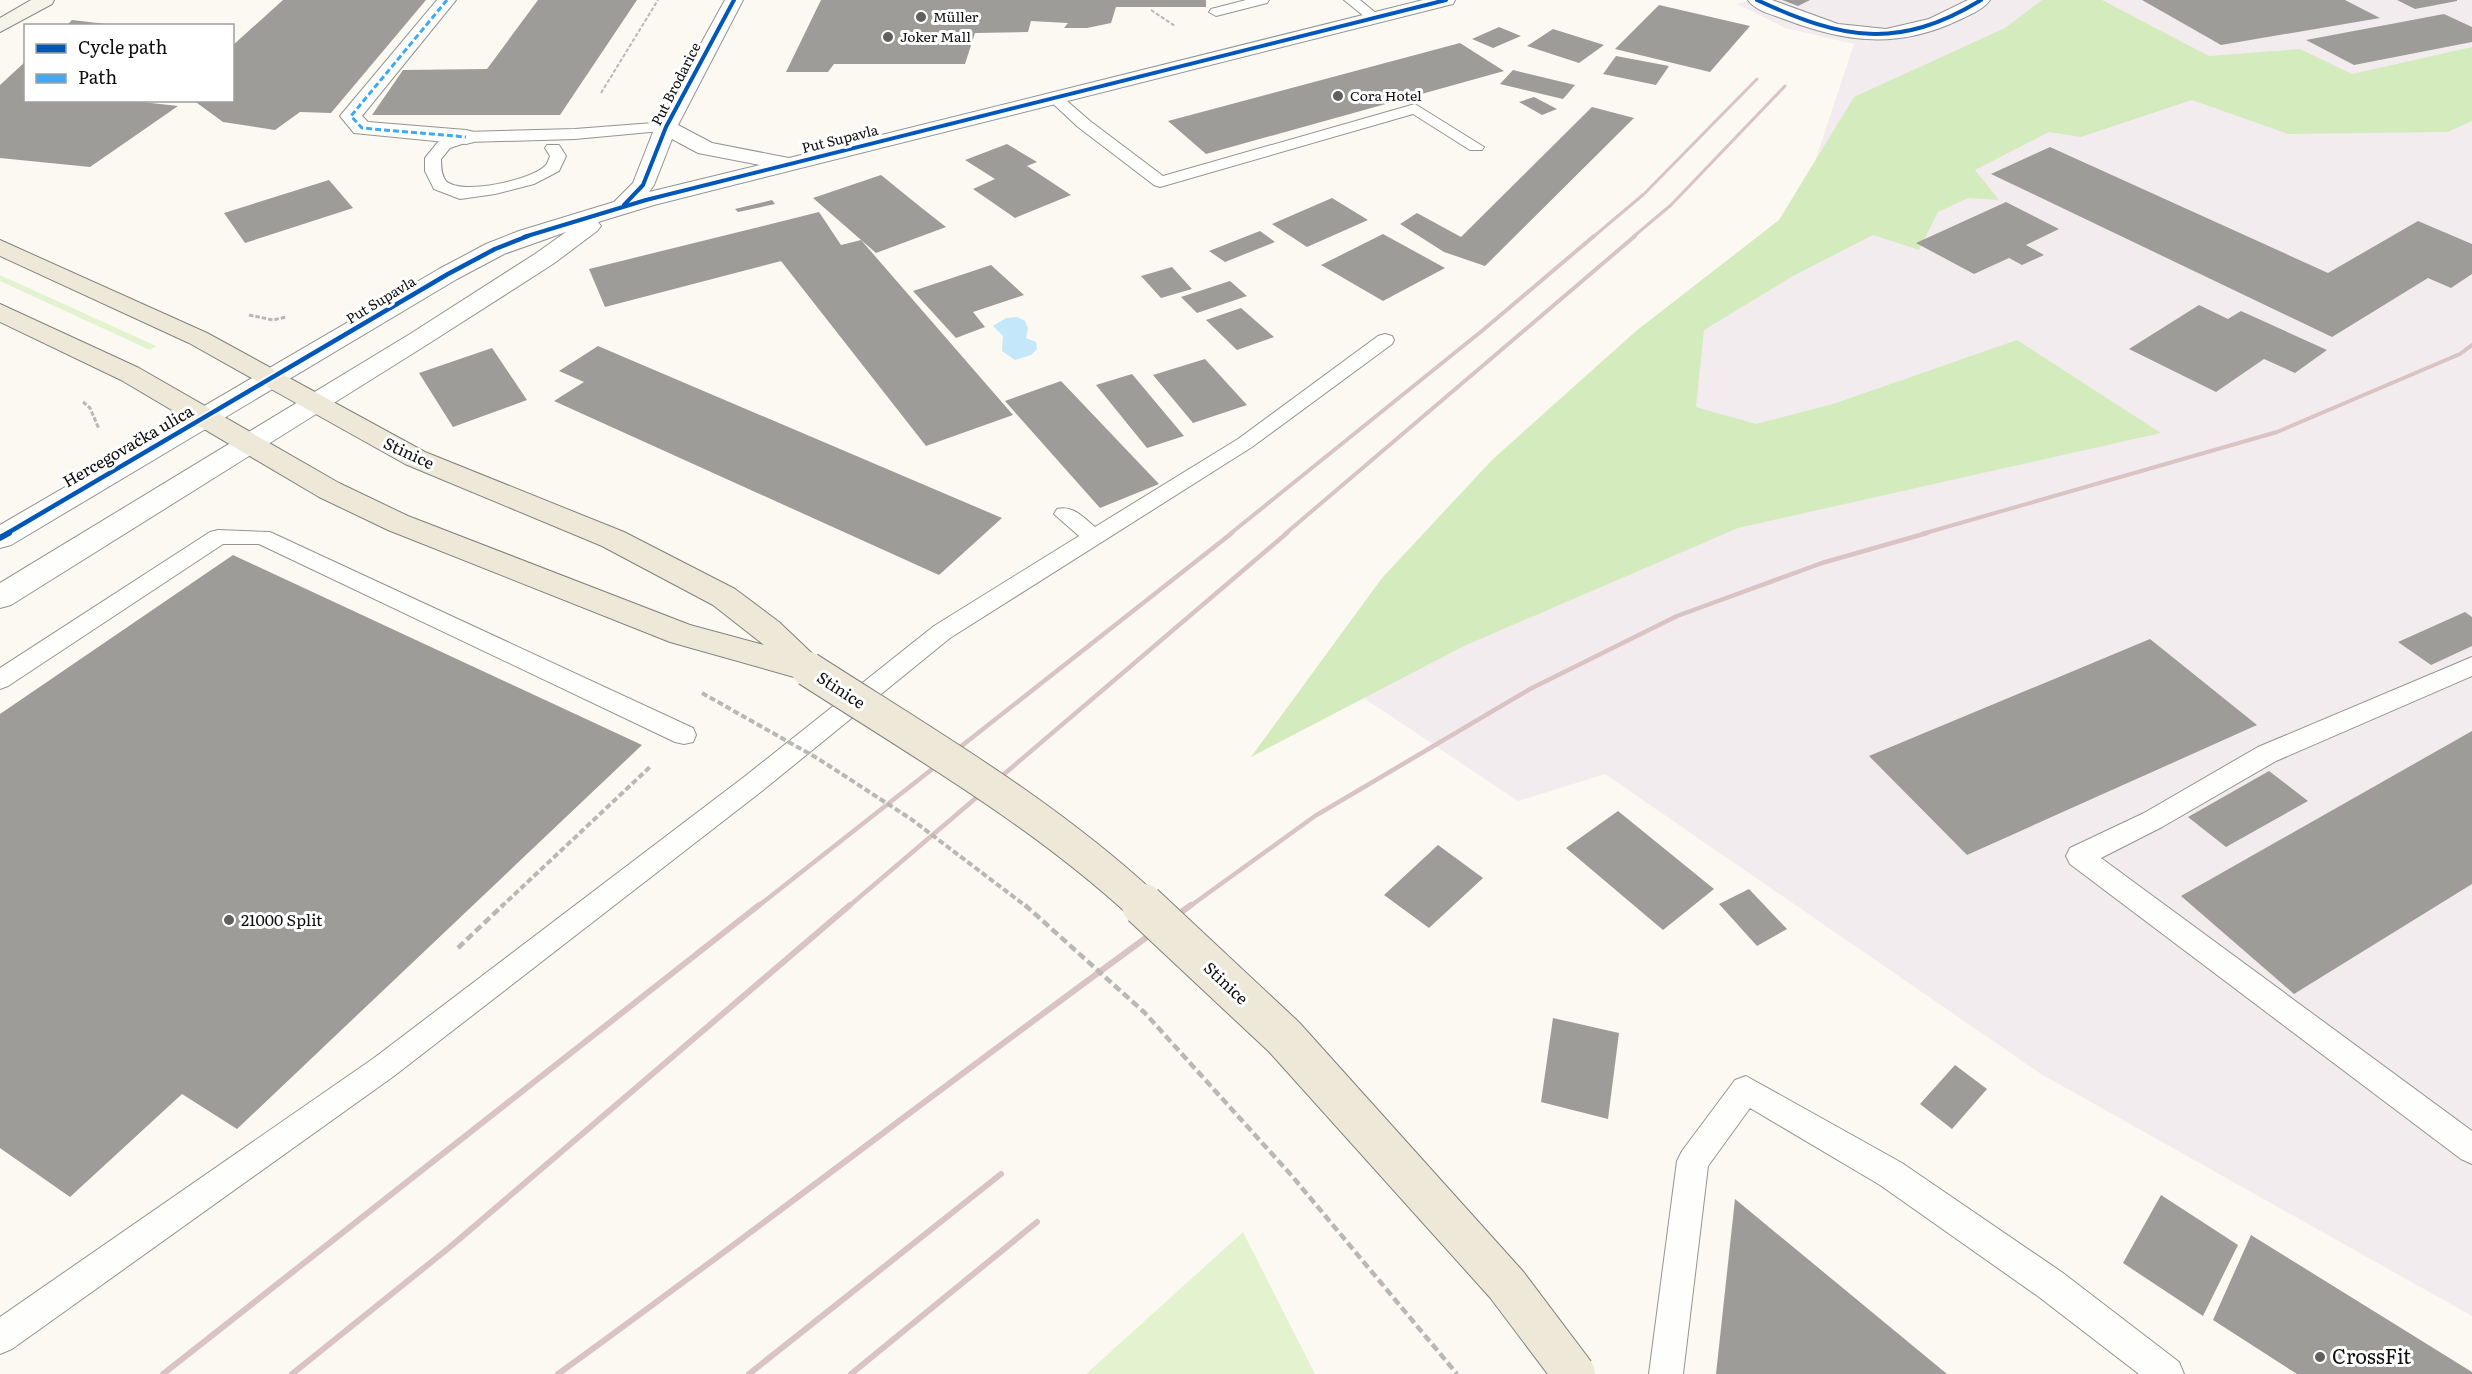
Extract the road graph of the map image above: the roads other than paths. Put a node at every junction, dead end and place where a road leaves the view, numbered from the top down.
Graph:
1 (45, 0) edge
2 (447, 0) edge
3 (734, 0) edge
4 (1262, 0) edge
5 (1351, 0) edge
6 (1446, 0) edge
7 (1757, 0) edge
8 (1981, 0) edge
9 (1216, 12) dead end
10 (1376, 18) junction
11 (0, 26) edge
12 (1054, 97) junction
13 (666, 127) junction
14 (466, 137) junction
15 (1476, 147) dead end
16 (553, 148) dead end
17 (789, 164) junction
18 (616, 209) junction
19 (0, 247) edge
20 (0, 312) edge
21 (1385, 340) dead end
22 (270, 379) junction
23 (314, 403) junction
24 (202, 418) junction
25 (247, 444) junction
26 (1065, 514) dead end
27 (0, 538) edge
28 (1095, 538) junction
29 (0, 597) edge
30 (2472, 666) edge
31 (808, 669) junction
32 (0, 680) edge
33 (684, 735) road end
34 (2472, 1149) edge
35 (0, 1337) edge
36 (1574, 1374) edge
37 (1666, 1374) edge
38 (2167, 1374) edge

1 - 11 main road
2 - 14 street
3 - 13 street, Put Brodarice
4 - 9 lane
5 - 10 lane
6 - 10 street, Put Supavla
7 - 8 street
10 - 12 street, Put Supavla
12 - 15 lane
12 - 17 street, Put Supavla
13 - 14 lane
13 - 17 street
13 - 18 street, Put Brodarice
14 - 16 lane
17 - 18 street, Put Supavla
18 - 22 street, Put Supavla
18 - 23 street, Put Supavla
19 - 22 main road, Stinice
20 - 24 main road, Stinice
21 - 28 lane
22 - 23 main road, Stinice
22 - 24 street, Hercegovačka ulica
23 - 25 street, Put Supavla
23 - 31 main road, Stinice
24 - 25 main road, Stinice
24 - 27 street, Hercegovačka ulica
25 - 29 street
25 - 31 main road, Stinice
26 - 28 lane
28 - 35 lane
30 - 34 lane
31 - 36 main road, Stinice, bridge
32 - 33 lane
37 - 38 lane

